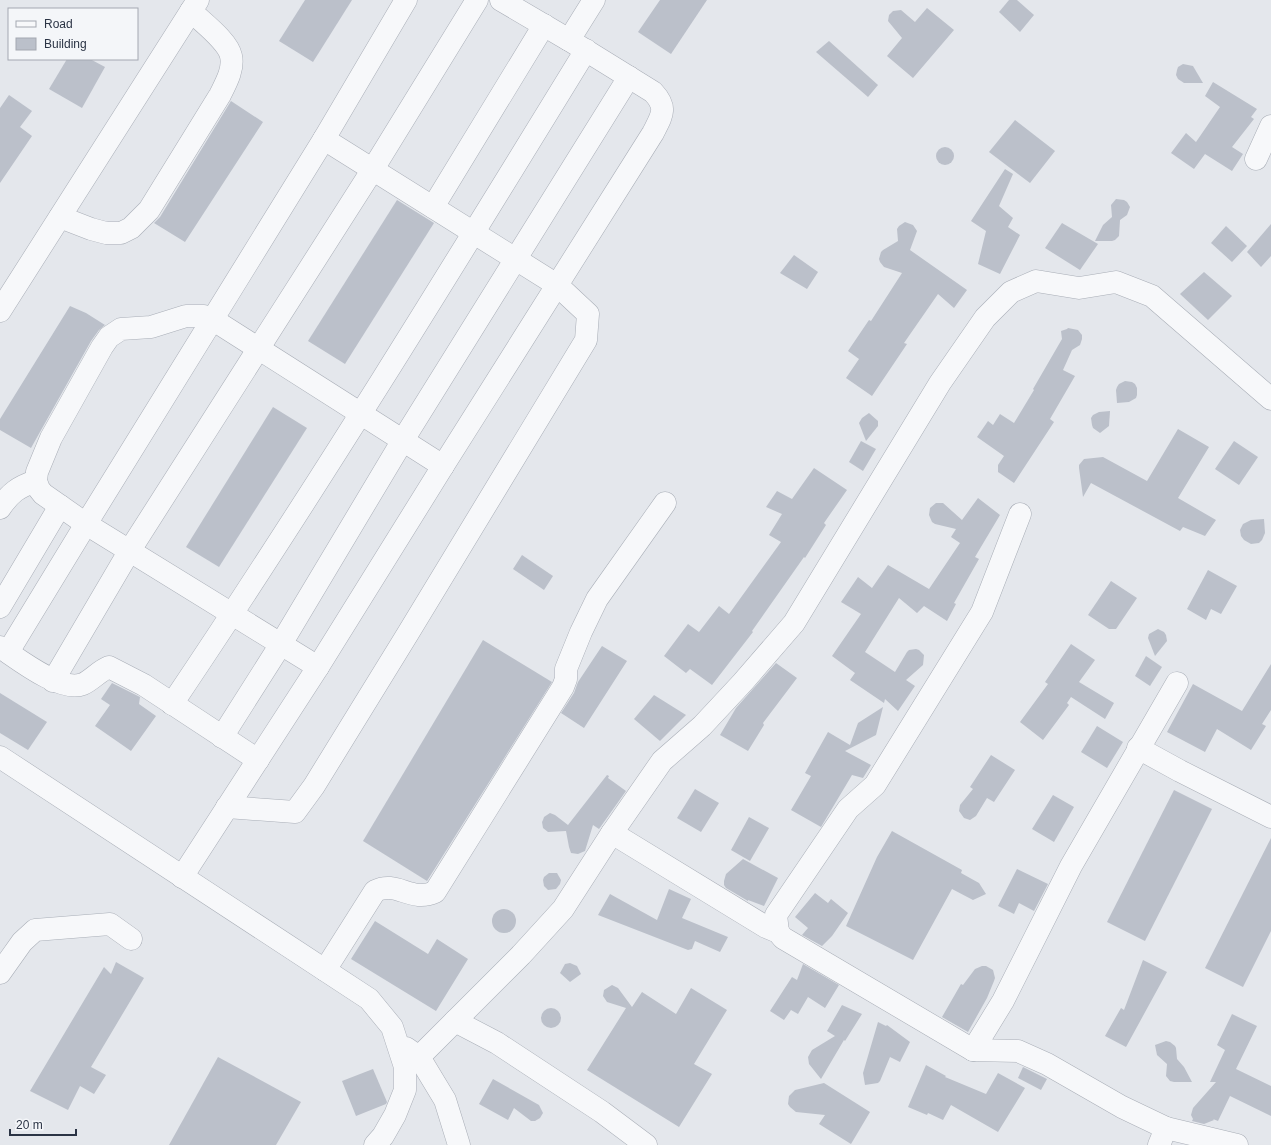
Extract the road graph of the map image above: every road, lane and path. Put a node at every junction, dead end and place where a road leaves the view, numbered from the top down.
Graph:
1 (406, 0) edge
2 (477, 0) edge
3 (501, 0) edge
4 (594, 0) edge
5 (195, 6) edge
6 (544, 25) junction
7 (577, 45) junction
8 (629, 77) junction
9 (1271, 126) edge
10 (324, 139) junction
11 (1256, 159) dead end
12 (373, 170) junction
13 (433, 207) junction
14 (60, 217) junction
15 (474, 232) junction
16 (516, 259) junction
17 (557, 285) junction
18 (0, 311) edge
19 (212, 319) junction
20 (258, 348) junction
21 (1271, 399) edge
22 (360, 413) junction
23 (403, 440) junction
24 (443, 466) junction
25 (36, 481) junction
26 (665, 503) dead end
27 (60, 506) junction
28 (0, 508) edge
29 (1020, 514) dead end
30 (86, 524) junction
31 (130, 550) junction
32 (0, 607) edge
33 (233, 614) junction
34 (281, 644) junction
35 (4, 650) edge
36 (318, 667) junction
37 (53, 681) junction
38 (1177, 683) dead end
39 (172, 704) junction
40 (222, 737) junction
41 (1138, 748) junction
42 (0, 756) edge
43 (258, 760) junction
44 (227, 807) junction
45 (1271, 817) edge
46 (612, 833) junction
47 (182, 876) junction
48 (778, 932) junction
49 (131, 939) dead end
50 (325, 970) junction
51 (0, 973) edge
52 (455, 1021) junction
53 (397, 1042) junction
54 (973, 1050) junction
55 (419, 1057) junction
56 (1162, 1136) edge
57 (375, 1145) edge
58 (458, 1145) edge
59 (646, 1145) edge
60 (1237, 1145) edge

1 - 10 street
2 - 12 street
3 - 6 street
4 - 7 street
5 - 14 street
5 - 14 street
6 - 7 street
6 - 13 street
7 - 8 street
7 - 15 street
8 - 16 street
8 - 17 street
9 - 11 street
10 - 12 street
10 - 19 street
12 - 13 street
12 - 20 street
13 - 15 street
14 - 18 street
15 - 16 street
15 - 22 street
16 - 17 street
16 - 23 street
17 - 24 street
17 - 44 street
19 - 20 street
19 - 25 street
19 - 30 street
20 - 22 street
20 - 31 street
21 - 46 street
22 - 23 street
22 - 33 street
23 - 24 street
23 - 34 street
24 - 36 street
25 - 27 street
25 - 28 street
26 - 50 street
27 - 30 street
27 - 32 street
29 - 48 street
30 - 31 street
30 - 35 street
31 - 33 street
31 - 37 street
33 - 34 street
33 - 39 street
34 - 36 street
34 - 40 street
35 - 37 street
36 - 43 street
37 - 39 street
38 - 41 street
39 - 40 street
40 - 43 street
41 - 45 street
41 - 54 street
42 - 47 street
43 - 44 street
44 - 47 street
46 - 48 street
46 - 52 street
47 - 50 street
48 - 54 street
49 - 51 street
50 - 53 street
52 - 55 street
52 - 59 street
53 - 55 street
53 - 57 street
54 - 56 street
55 - 58 street
56 - 60 street

